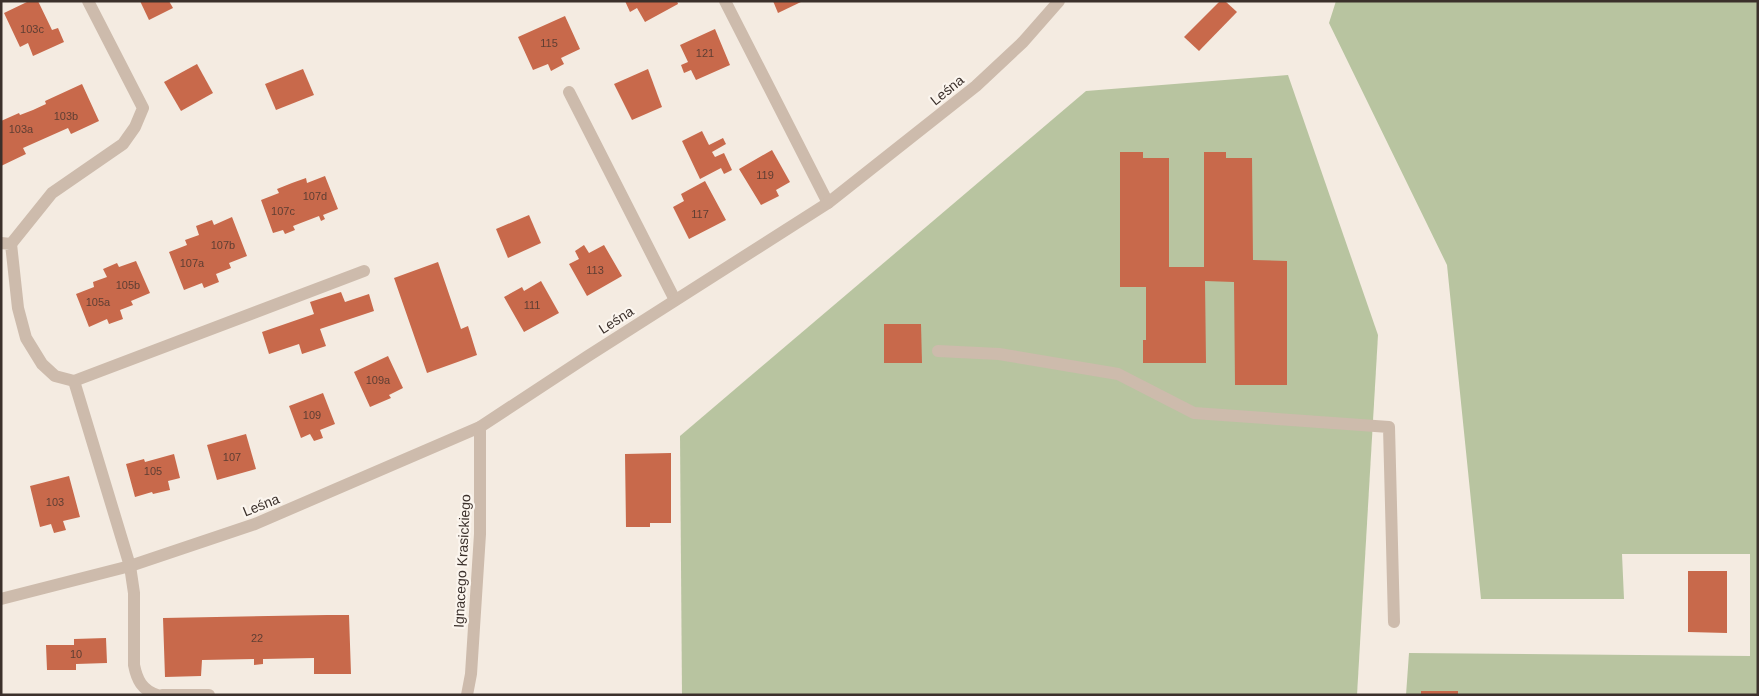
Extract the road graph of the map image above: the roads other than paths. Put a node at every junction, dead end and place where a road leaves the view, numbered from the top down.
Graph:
1 (88, 1) edge
2 (725, 1) edge
3 (1059, 1) edge
4 (569, 92) dead end
5 (828, 203) junction
6 (6, 244) edge
7 (364, 271) dead end
8 (675, 300) junction
9 (938, 351) dead end
10 (74, 381) junction
11 (480, 427) junction
12 (130, 566) junction
13 (1, 598) edge
14 (1394, 622) dead end
15 (157, 695) edge
16 (162, 695) edge
17 (209, 695) edge
18 (467, 695) edge

1 - 6 street
2 - 5 street
3 - 5 street, Leśna
4 - 8 street
5 - 8 street, Leśna
6 - 10 street
7 - 10 street
8 - 11 street, Leśna
9 - 14 street
10 - 12 street
11 - 12 street, Leśna
11 - 18 street, Ignacego Krasickiego
12 - 13 street, Leśna
12 - 15 street
16 - 17 street

